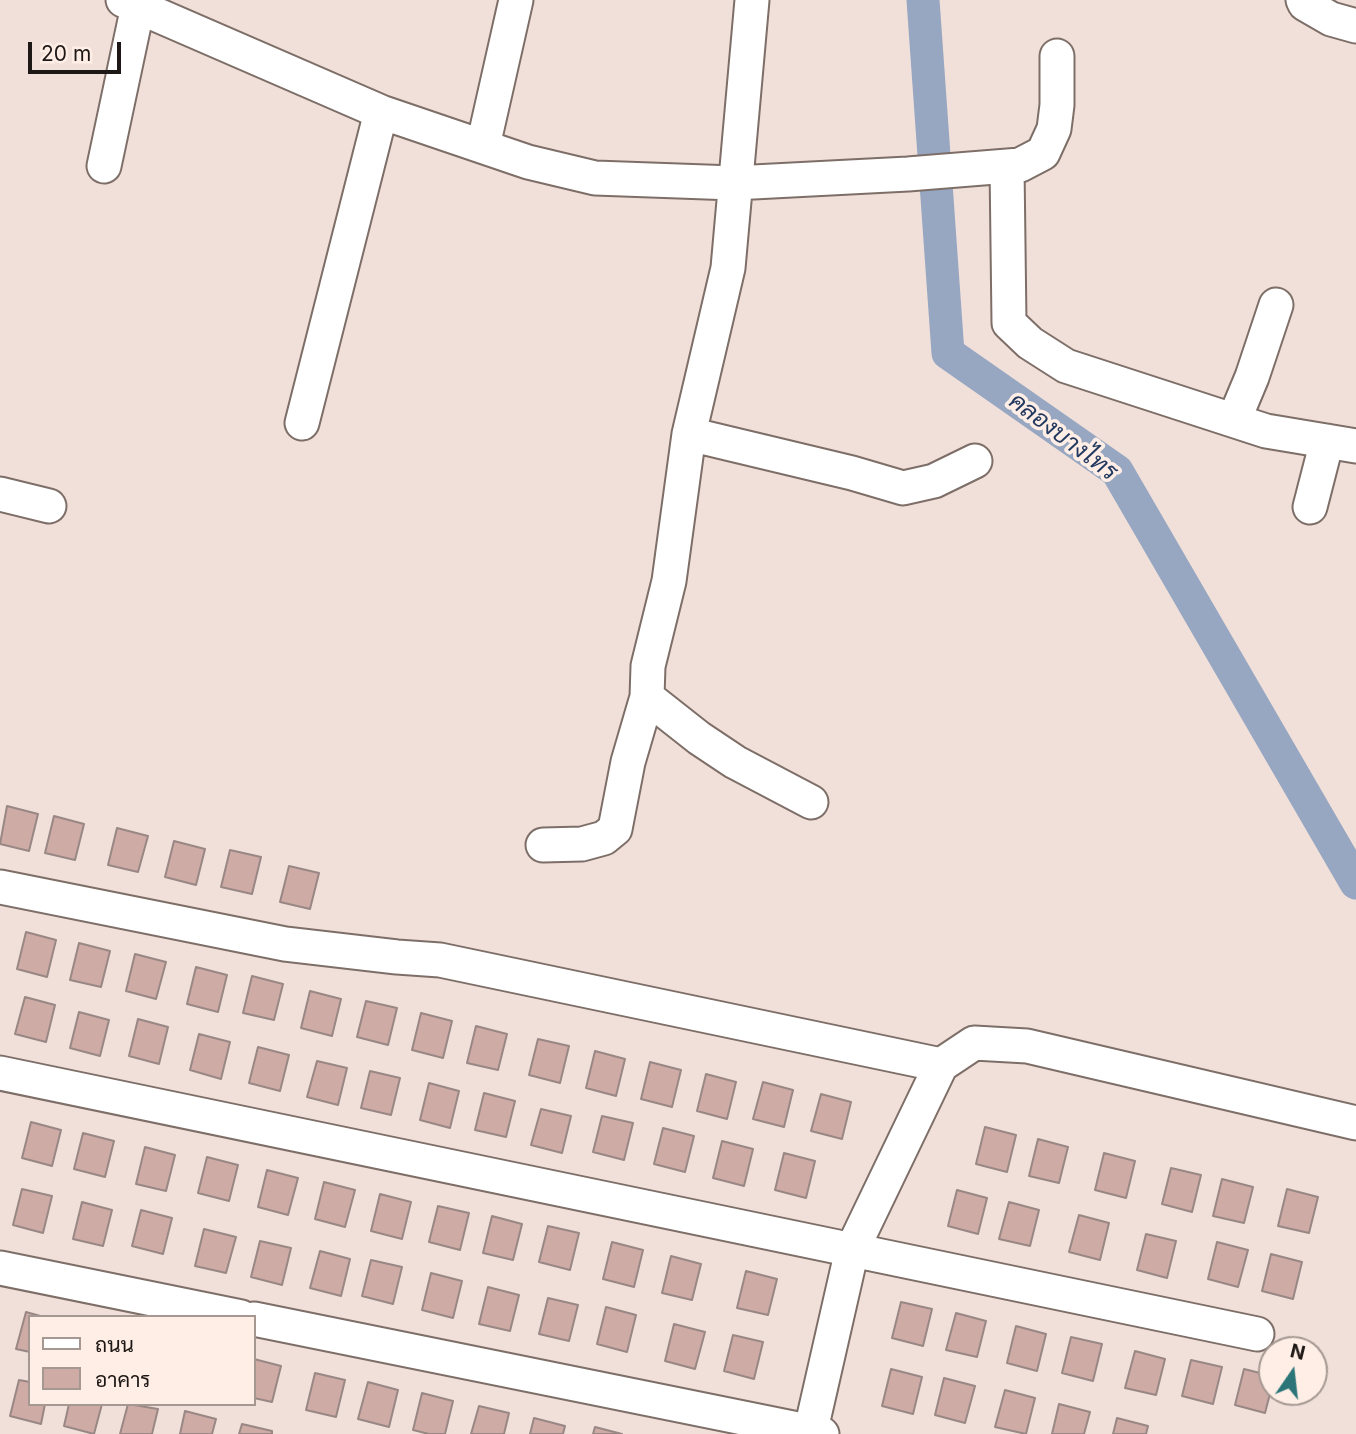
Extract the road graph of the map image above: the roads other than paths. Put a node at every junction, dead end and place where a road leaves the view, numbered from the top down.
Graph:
1 (516, 0) edge
2 (752, 0) edge
3 (1303, 0) edge
4 (130, 3) edge
5 (1356, 26) edge
6 (1057, 56) dead end
7 (381, 112) junction
8 (483, 146) junction
9 (104, 166) dead end
10 (997, 167) junction
11 (734, 183) junction
12 (1276, 305) dead end
13 (1234, 420) junction
14 (302, 423) dead end
15 (689, 434) junction
16 (1341, 444) edge
17 (975, 461) dead end
18 (0, 494) edge
19 (49, 506) dead end
20 (1310, 507) dead end
21 (648, 697) junction
22 (811, 802) dead end
23 (543, 845) dead end
24 (0, 887) edge
25 (941, 1065) junction
26 (0, 1073) edge
27 (1356, 1123) edge
28 (852, 1250) junction
29 (0, 1268) edge
30 (231, 1315) edge
31 (256, 1319) edge
32 (1257, 1334) dead end
33 (814, 1433) edge

1 - 8 street
2 - 11 street
3 - 5 street
4 - 7 street
4 - 9 street
6 - 10 street
7 - 8 street
7 - 14 street
8 - 11 street
10 - 11 street
10 - 13 street
11 - 15 street
12 - 13 street
13 - 16 street
15 - 17 street
15 - 21 street
16 - 20 street
18 - 19 street
21 - 22 street
21 - 23 street
24 - 25 street
25 - 27 street
25 - 28 street
26 - 28 street
28 - 32 street
28 - 33 street
29 - 30 street
31 - 33 street

